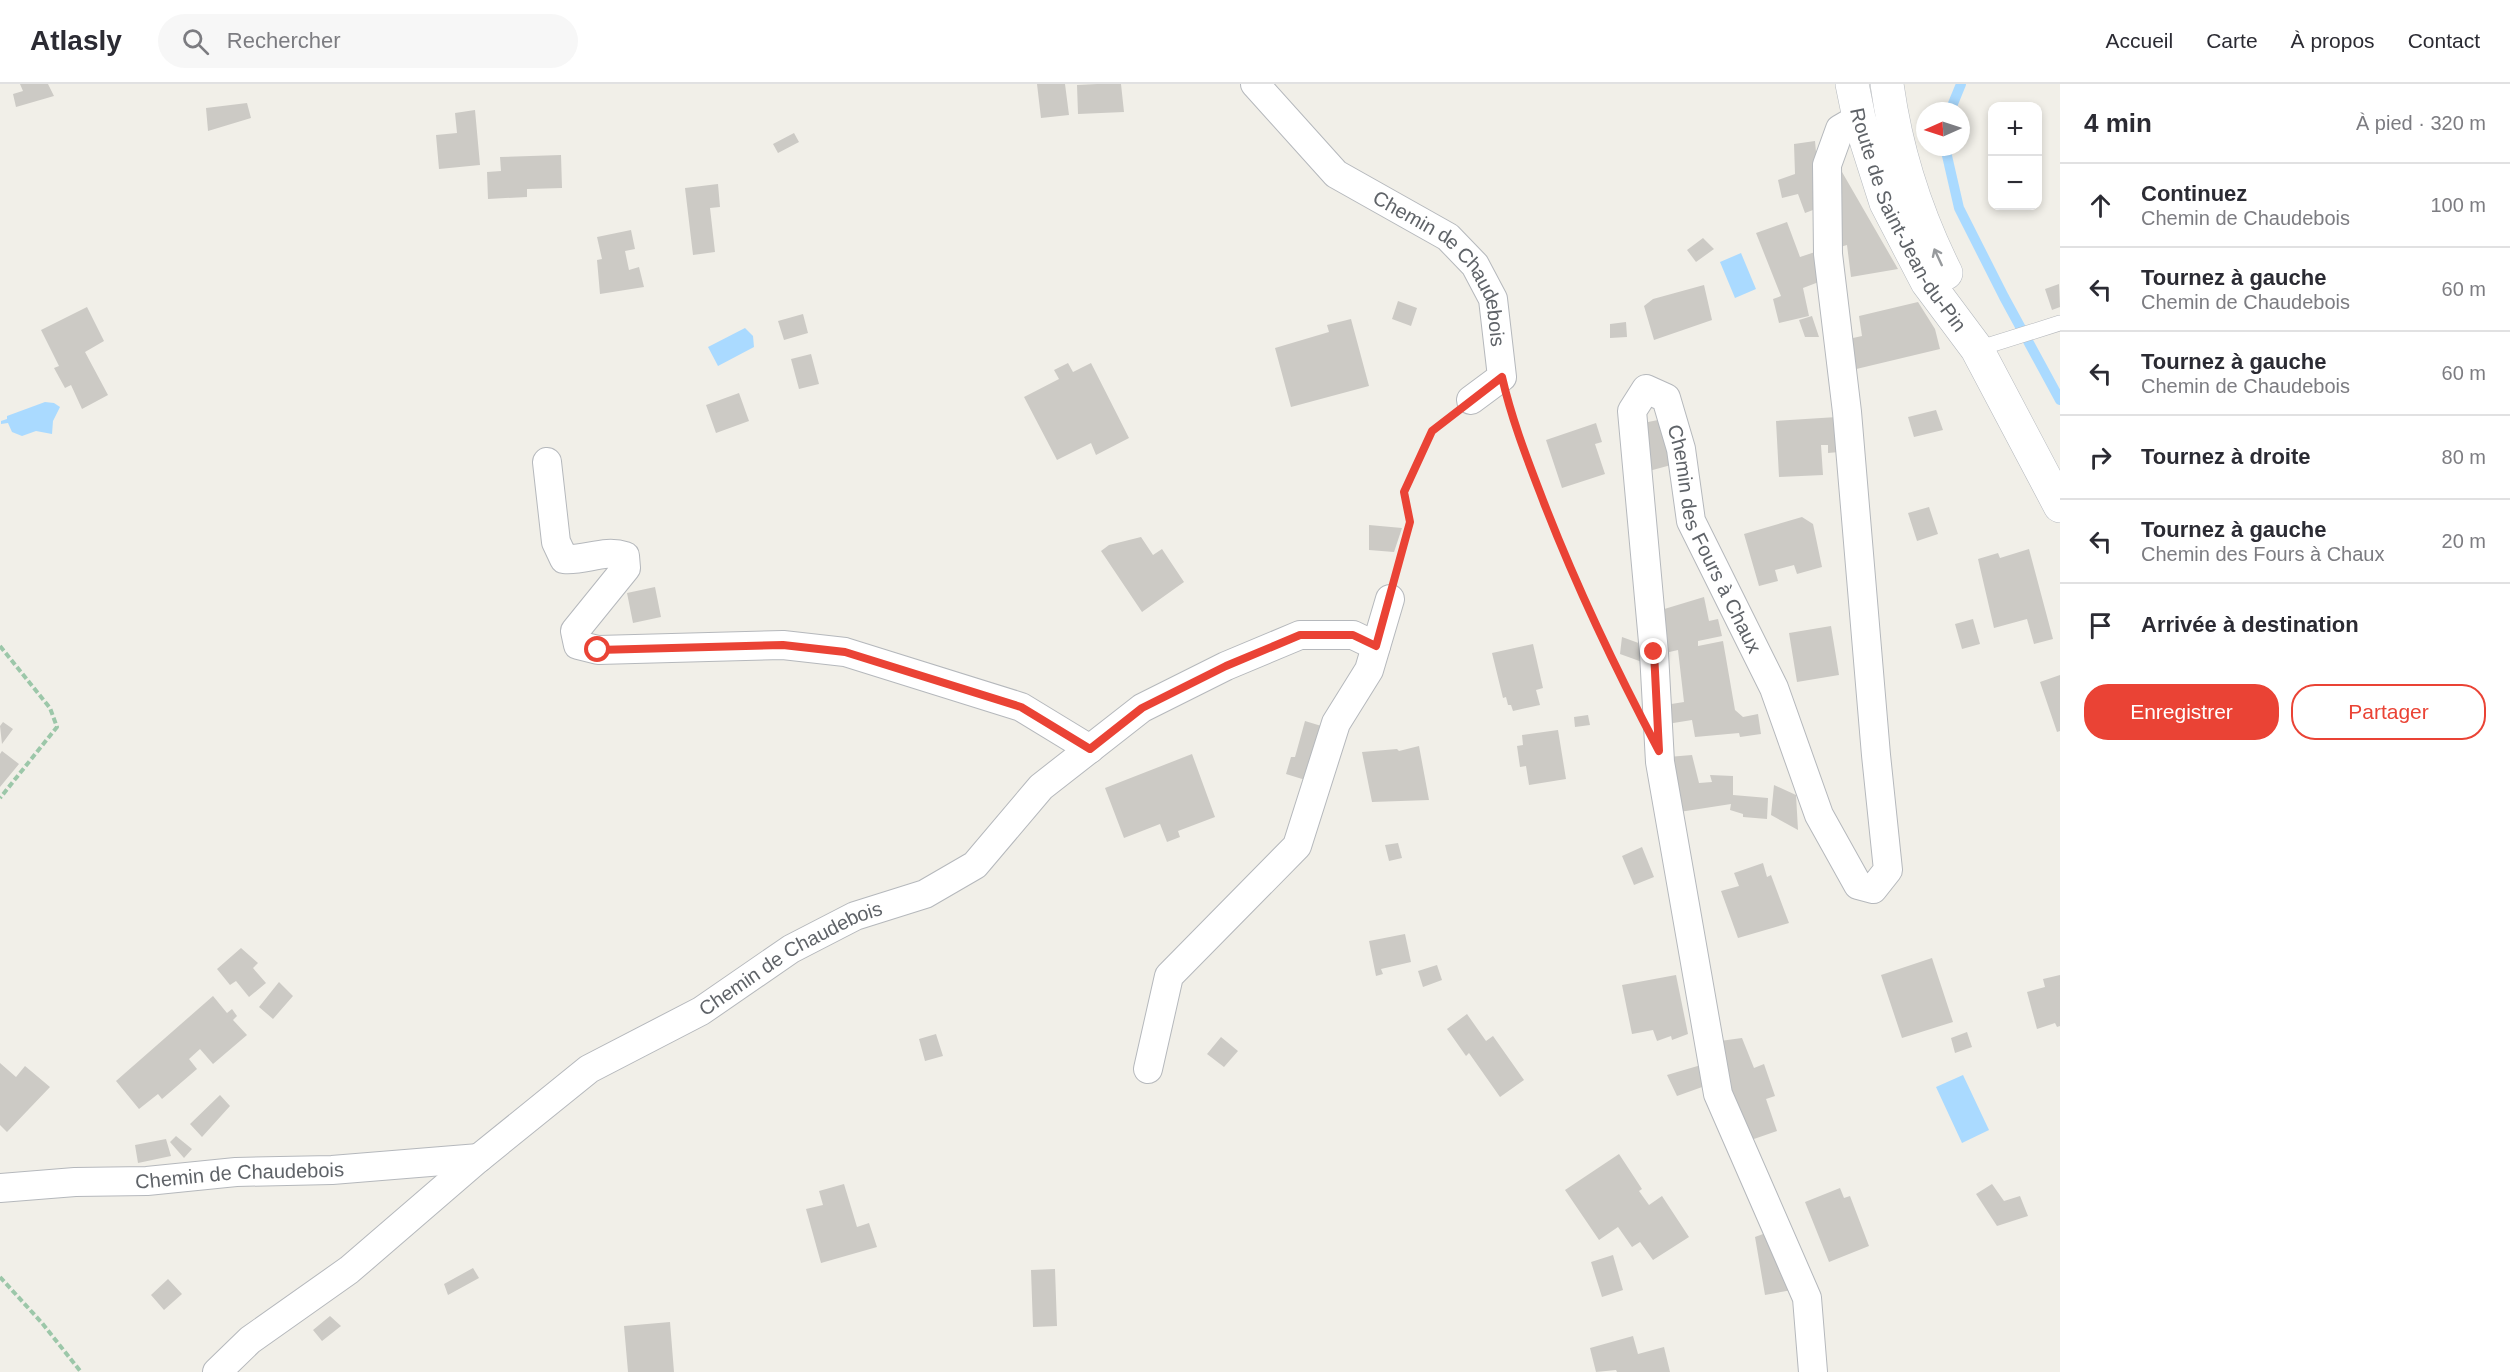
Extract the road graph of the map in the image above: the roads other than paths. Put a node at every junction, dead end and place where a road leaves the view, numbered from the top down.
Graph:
1 (1255, 84) edge
2 (1852, 84) edge
3 (1887, 84) edge
4 (1859, 118) junction
5 (2060, 323) edge
6 (1988, 346) junction
7 (1471, 400) road end
8 (547, 462) dead end
9 (2060, 506) edge
10 (1390, 598) road end
11 (1376, 646) junction
12 (1090, 749) junction
13 (1148, 1069) dead end
14 (479, 1158) junction
15 (0, 1188) edge
16 (217, 1372) edge
17 (1813, 1372) edge

1 - 7 street, Chemin de Chaudebois
2 - 4 main road, Route de Saint-Jean-du-Pin
6 -> 3 main road, Route de Saint-Jean-du-Pin
4 - 6 main road, Route de Saint-Jean-du-Pin
4 - 17 street, Chemin des Fours à Chaux
5 - 6 lane
6 - 9 main road, Route de Saint-Jean-du-Pin
8 - 12 street
10 - 11 street
11 - 12 street, Chemin de Chaudebois
11 - 13 street
12 - 14 street, Chemin de Chaudebois
14 - 15 street, Chemin de Chaudebois
14 - 16 street, Chemin de Chaudebois

